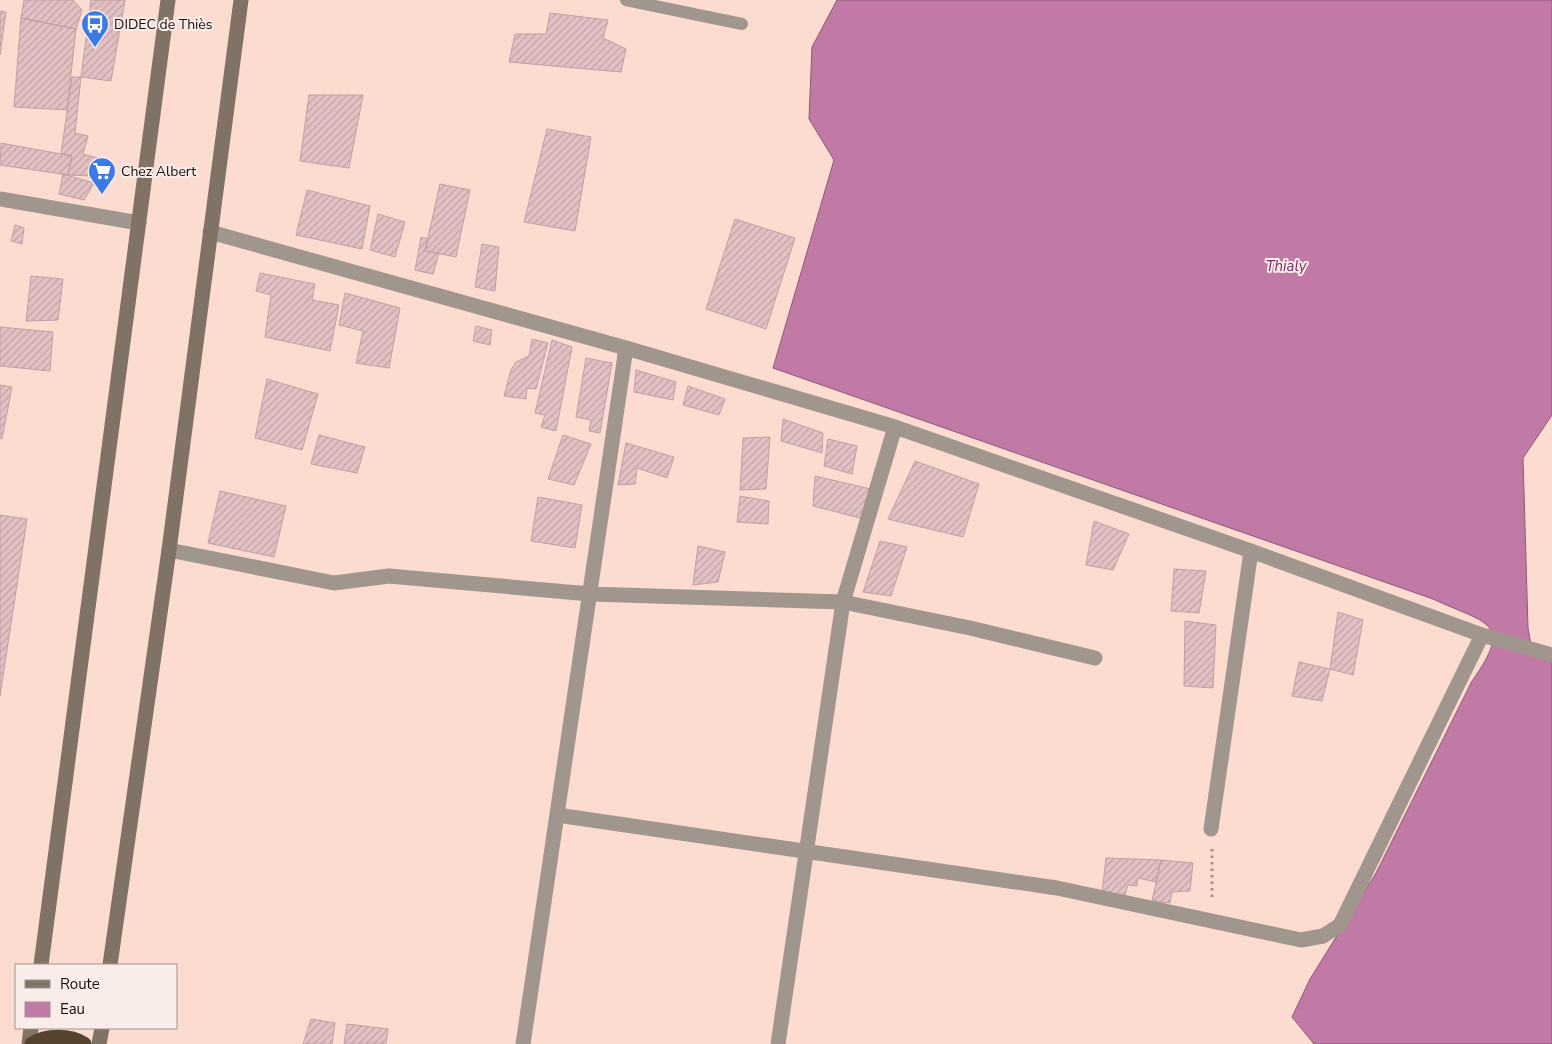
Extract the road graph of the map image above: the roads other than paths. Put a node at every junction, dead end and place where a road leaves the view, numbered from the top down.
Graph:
1 (168, 0) edge
2 (241, 0) edge
3 (626, 0) edge
4 (742, 24) dead end
5 (0, 199) edge
6 (139, 222) junction
7 (210, 232) junction
8 (626, 348) junction
9 (895, 427) junction
10 (168, 550) junction
11 (1251, 552) junction
12 (590, 594) junction
13 (843, 602) junction
14 (1482, 635) junction
15 (1552, 655) edge
16 (1095, 658) dead end
17 (557, 816) junction
18 (1211, 829) road end
19 (808, 851) junction
20 (41, 964) edge
21 (110, 964) edge
22 (31, 1029) edge
23 (102, 1029) edge
24 (30, 1044) edge
25 (84, 1044) edge
26 (99, 1044) edge
27 (523, 1044) edge
28 (778, 1044) edge

1 - 6 main road
2 - 7 main road
3 - 4 lane
5 - 6 street
6 - 20 main road
7 - 8 street
7 - 10 main road
8 - 9 street
8 - 12 street
9 - 11 street
9 - 13 street
10 - 12 street
10 - 21 main road
11 - 14 street
11 - 18 street
12 - 13 street
12 - 17 street
13 - 16 street
13 - 19 street
14 - 15 street
14 - 19 street
17 - 19 street
17 - 27 street
19 - 28 street
22 - 24 main road
23 - 26 main road
24 - 25 highway

